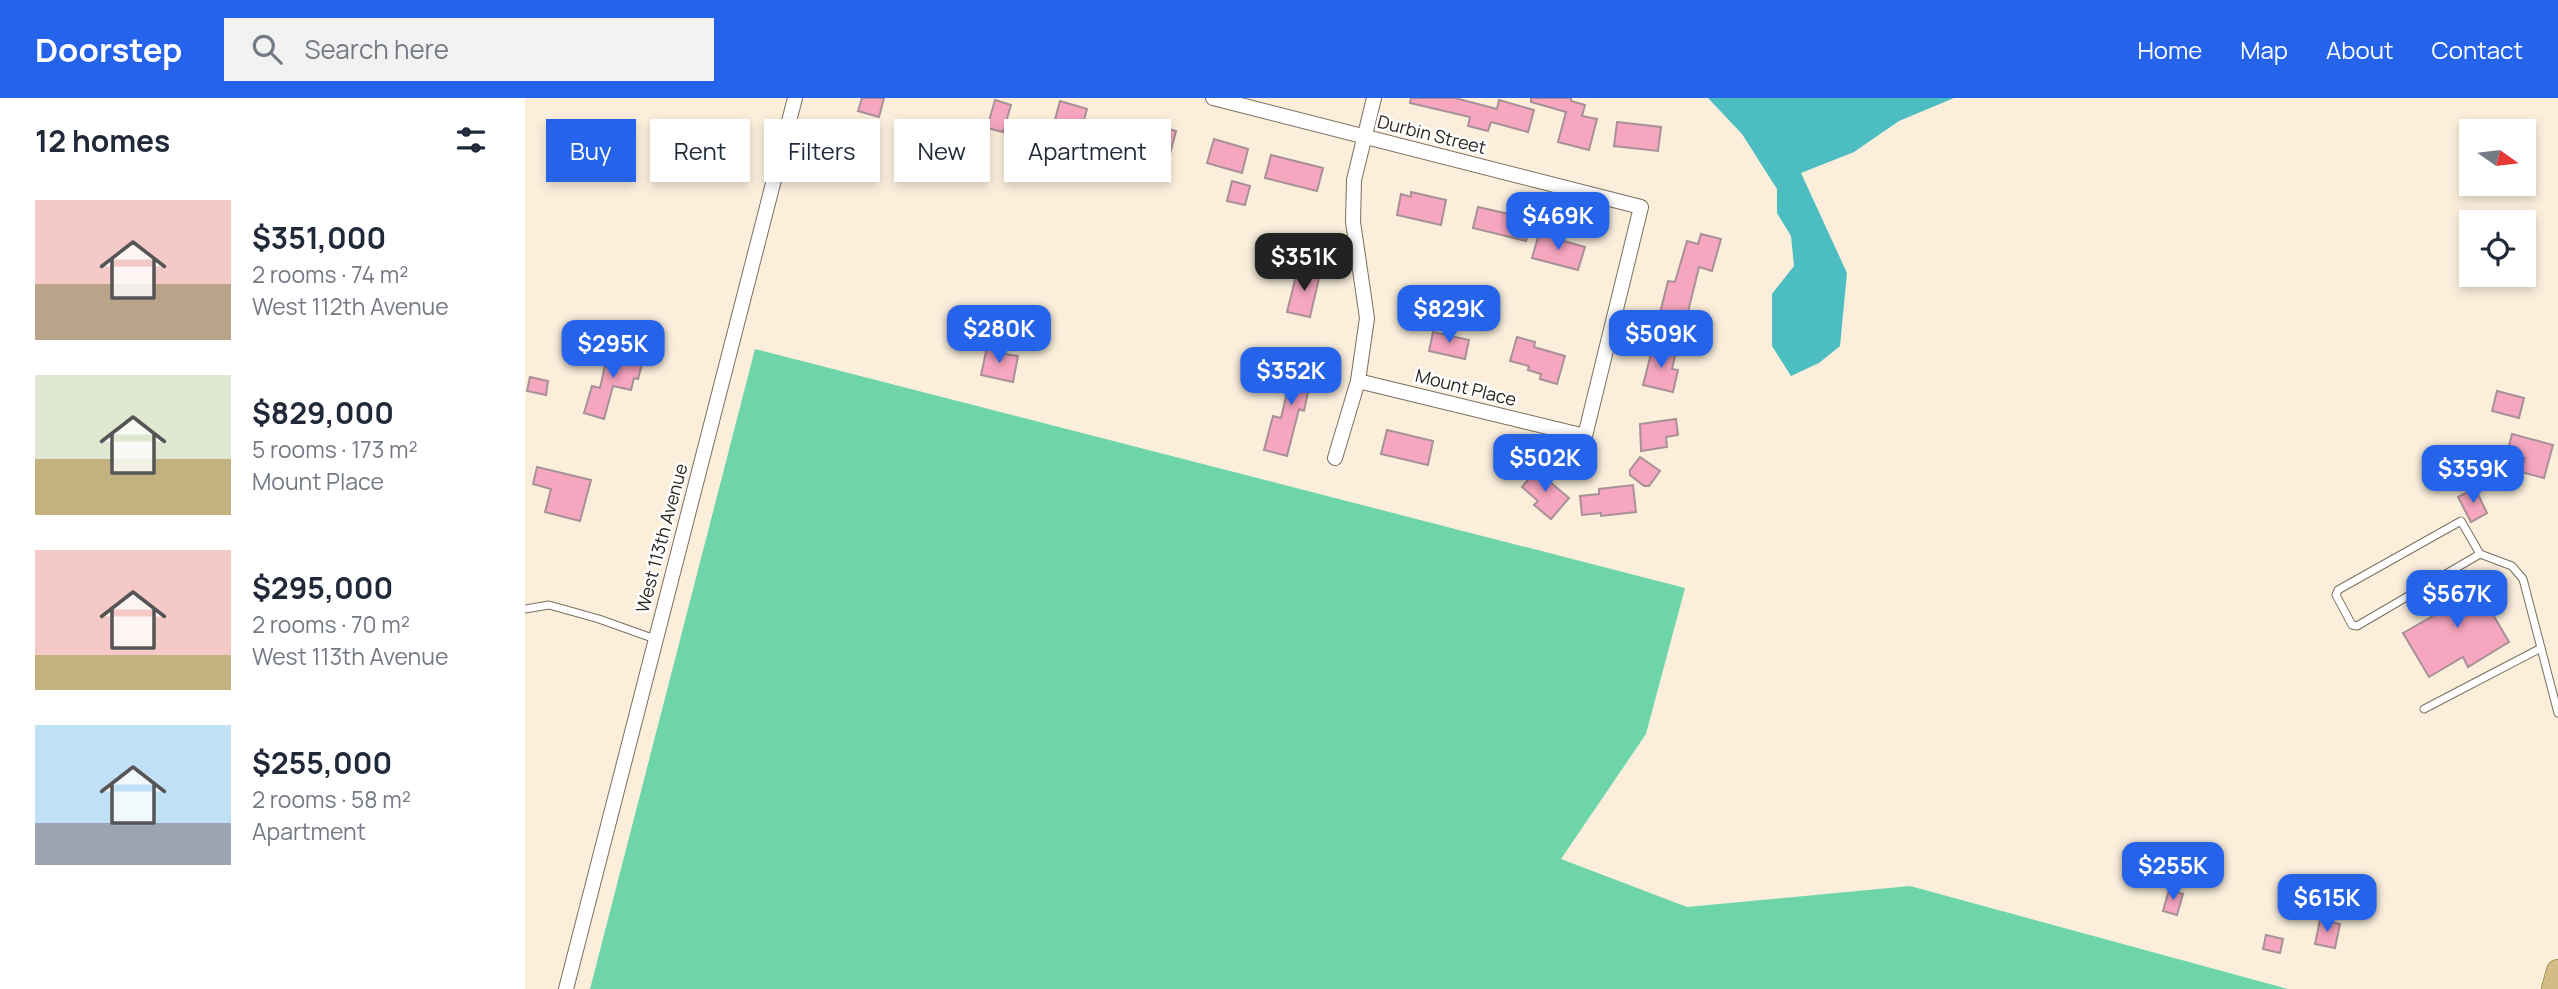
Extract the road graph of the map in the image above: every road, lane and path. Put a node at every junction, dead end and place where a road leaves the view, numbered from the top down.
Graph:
1 (795, 98) edge
2 (1213, 98) edge
3 (1374, 98) edge
4 (1364, 136) junction
5 (1358, 381) junction
6 (1585, 436) joint
7 (1335, 458) dead end
8 (2480, 554) junction
9 (525, 609) edge
10 (655, 639) junction
11 (2541, 648) junction
12 (2424, 709) dead end
13 (2558, 713) edge
14 (2558, 971) edge
15 (566, 989) edge
16 (2553, 989) edge

1 - 10 street, West 113th Avenue
2 - 4 street, Durbin Street
3 - 4 street
4 - 5 street
4 - 6 street, Durbin Street
5 - 6 street, Mount Place
5 - 7 street
8 - 8 lane
8 - 11 lane
9 - 10 lane
10 - 15 street, West 113th Avenue
11 - 12 lane
11 - 13 lane
14 - 16 main road

